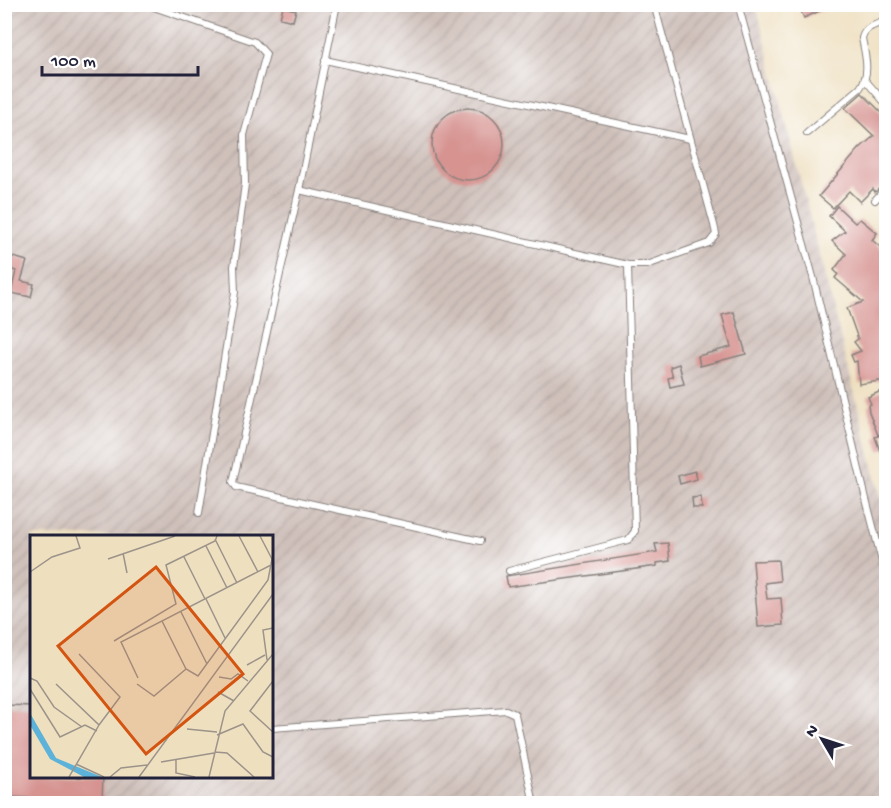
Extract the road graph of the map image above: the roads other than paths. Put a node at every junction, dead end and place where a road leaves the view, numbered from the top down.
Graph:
1 (145, 4) edge
2 (337, 4) edge
3 (654, 4) edge
4 (738, 4) edge
5 (886, 21) edge
6 (325, 60) junction
7 (866, 81) junction
8 (886, 104) edge
9 (807, 133) dead end
10 (690, 139) junction
11 (886, 188) edge
12 (299, 190) junction
13 (875, 200) dead end
14 (628, 265) junction
15 (199, 513) dead end
16 (480, 541) dead end
17 (508, 571) dead end
18 (886, 577) edge
19 (273, 728) edge
20 (534, 804) edge

1 - 15 lane
2 - 6 lane
3 - 10 lane
4 - 18 lane
5 - 7 lane
6 - 10 lane
6 - 12 lane
7 - 8 lane
7 - 9 lane
10 - 14 lane
11 - 13 lane
12 - 14 lane
12 - 16 lane
14 - 17 lane
19 - 20 lane

